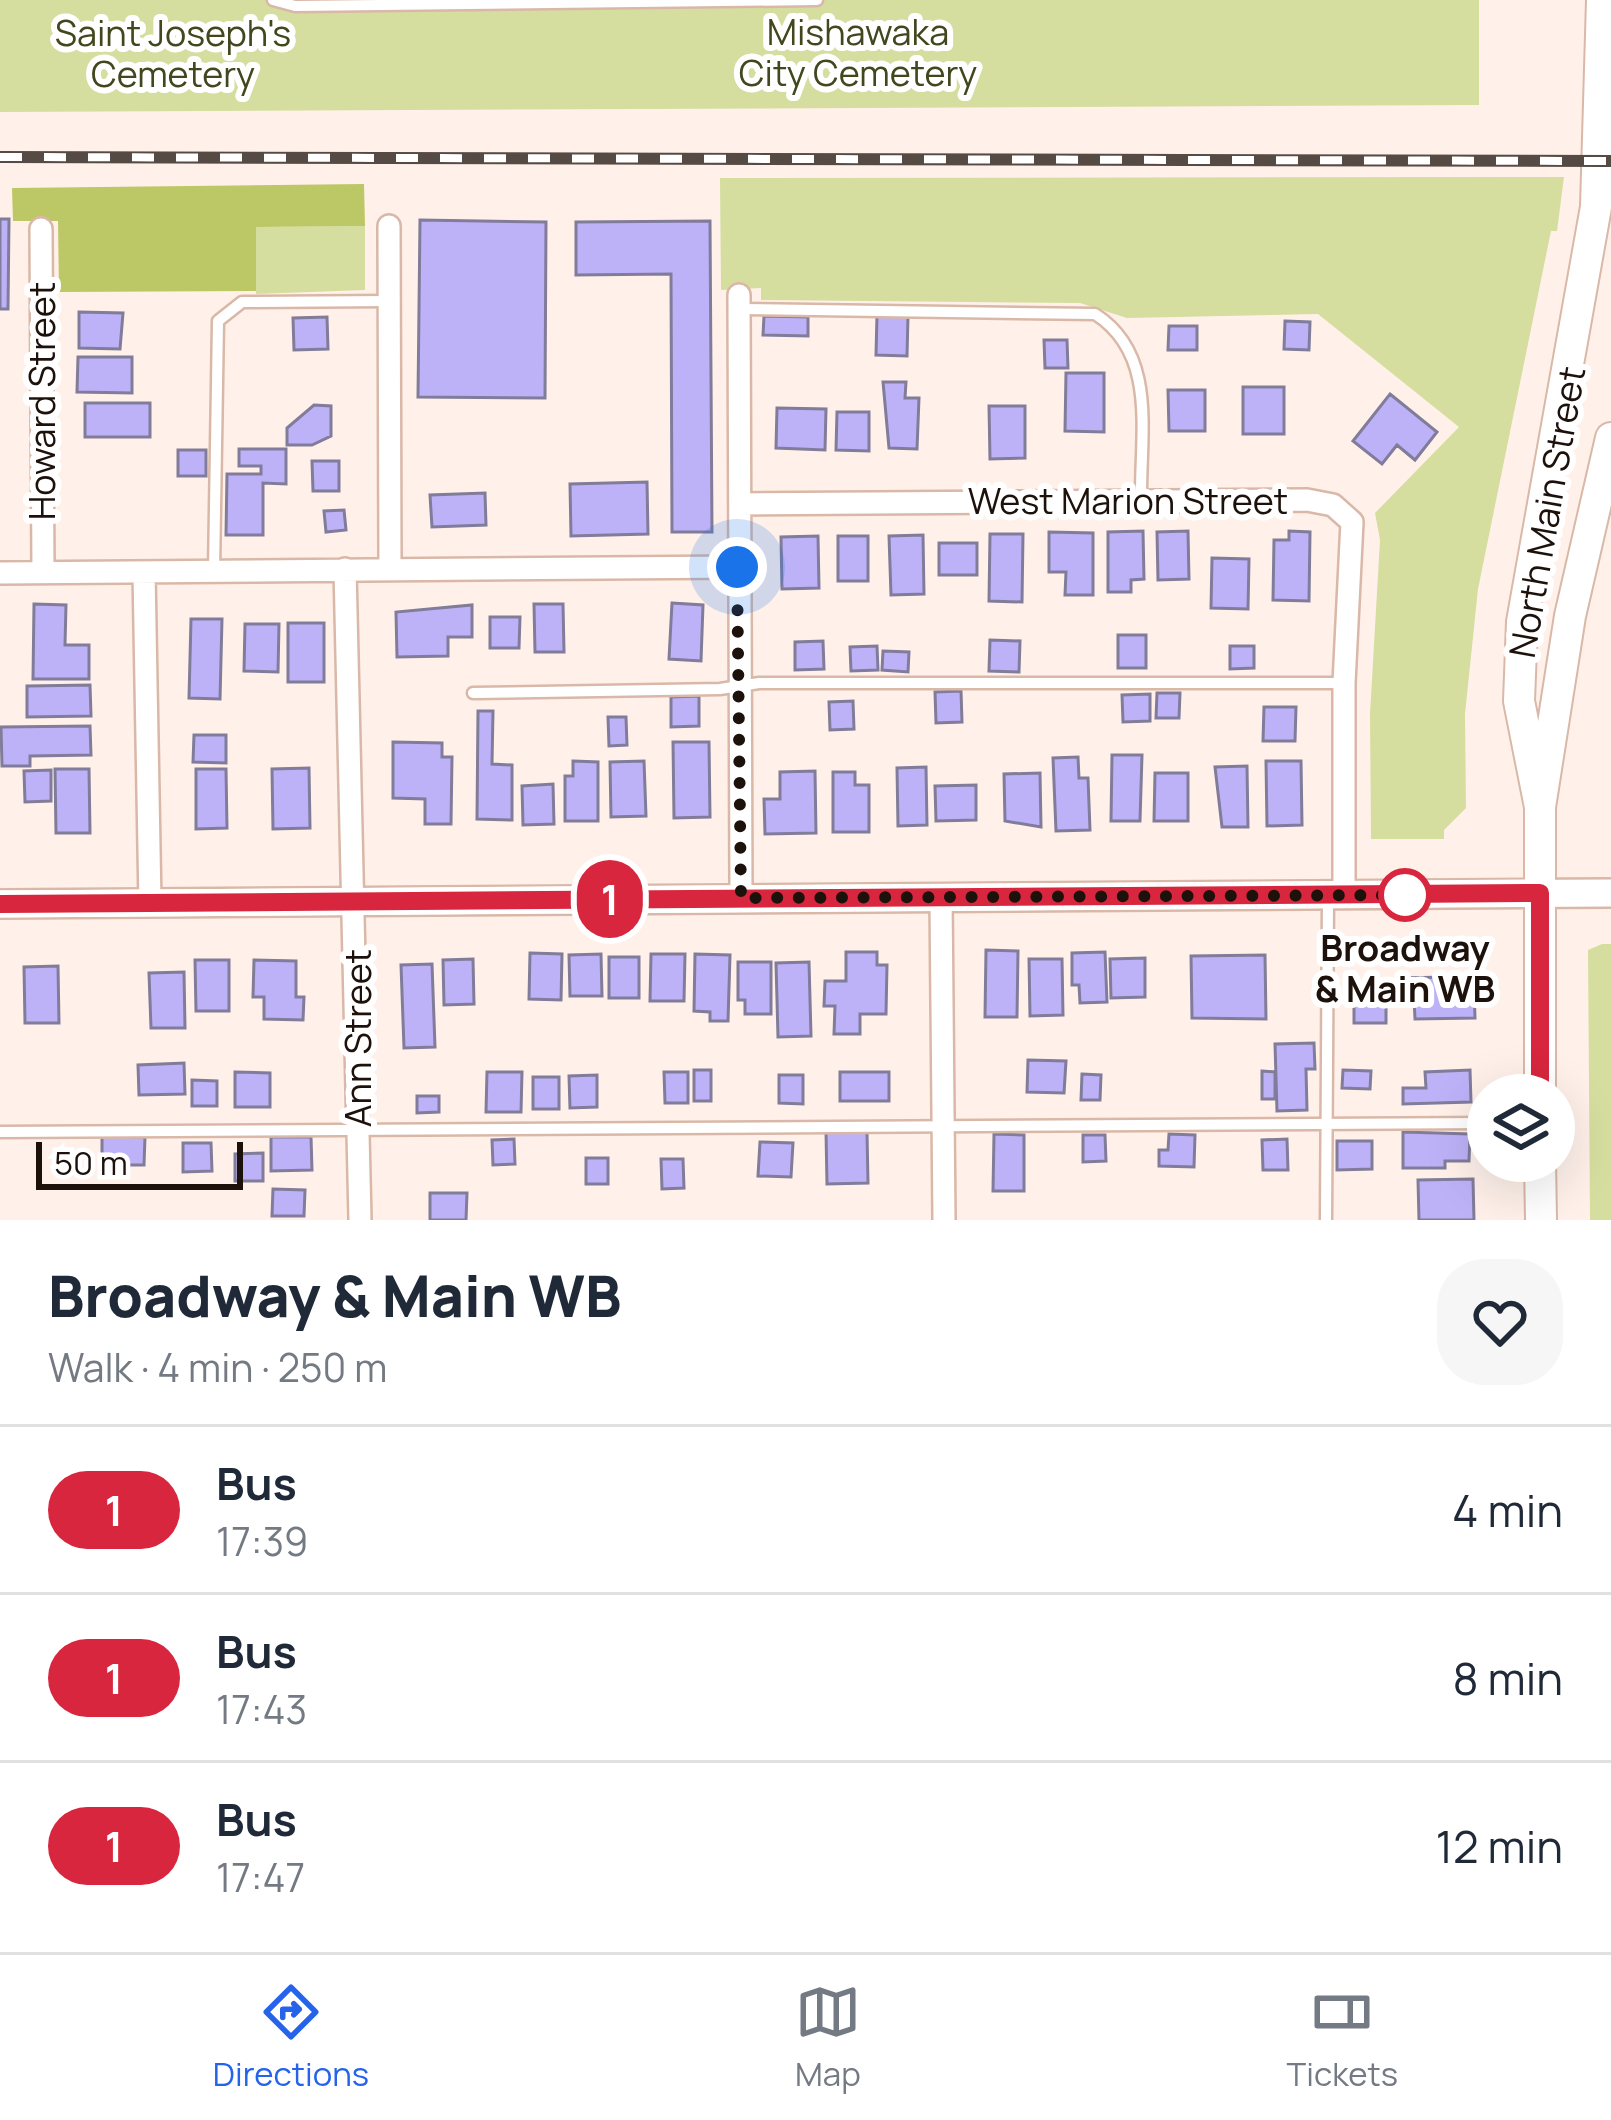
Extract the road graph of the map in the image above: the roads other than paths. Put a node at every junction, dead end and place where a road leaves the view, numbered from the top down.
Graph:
1 (273, 0) edge
2 (724, 0) edge
3 (817, 0) edge
4 (1602, 0) edge
5 (388, 226) dead end
6 (41, 229) dead end
7 (389, 301) junction
8 (739, 302) joint
9 (1611, 438) edge
10 (1141, 500) junction
11 (740, 505) junction
12 (737, 567) junction
13 (390, 568) junction
14 (345, 569) junction
15 (44, 572) junction
16 (144, 572) junction
17 (214, 572) junction
18 (0, 573) edge
19 (1344, 683) junction
20 (739, 686) junction
21 (473, 693) dead end
22 (1540, 807) junction
23 (1540, 893) junction
24 (1611, 893) edge
25 (1336, 895) junction
26 (941, 897) junction
27 (741, 898) junction
28 (355, 901) junction
29 (0, 904) edge
30 (150, 904) junction
31 (1540, 1074) edge
32 (1467, 1123) edge
33 (943, 1124) junction
34 (1324, 1126) junction
35 (358, 1129) junction
36 (0, 1132) edge
37 (1540, 1182) edge
38 (360, 1220) edge
39 (944, 1220) edge
40 (1326, 1220) edge
41 (1541, 1220) edge

1 - 2 lane
2 - 3 lane
4 - 22 main road, North Main Street
5 - 7 street
6 - 15 street, Howard Street
7 - 13 street
7 - 17 lane
8 - 10 lane
8 - 11 street
9 - 22 main road, North Main Street
10 - 11 street, West Marion Street
10 - 19 street, West Marion Street
11 - 12 street
12 - 13 street
12 - 20 street
13 - 14 street
14 - 17 street
14 - 28 street, Ann Street
15 - 16 street
15 - 18 street
16 - 17 street
16 - 30 street
19 - 20 lane
19 - 25 street, West Marion Street
20 - 21 lane
20 - 27 street
22 - 23 main road, North Main Street
23 - 24 street
23 - 25 street
23 - 31 main road, North Main Street
25 - 26 street
25 - 34 lane
26 - 27 street
26 - 33 street
27 - 28 street
28 - 30 street
28 - 35 street, Ann Street
29 - 30 street
32 - 34 lane
33 - 34 lane
33 - 35 lane
33 - 39 street
34 - 40 lane
35 - 36 lane
35 - 38 street, Ann Street
37 - 41 main road

